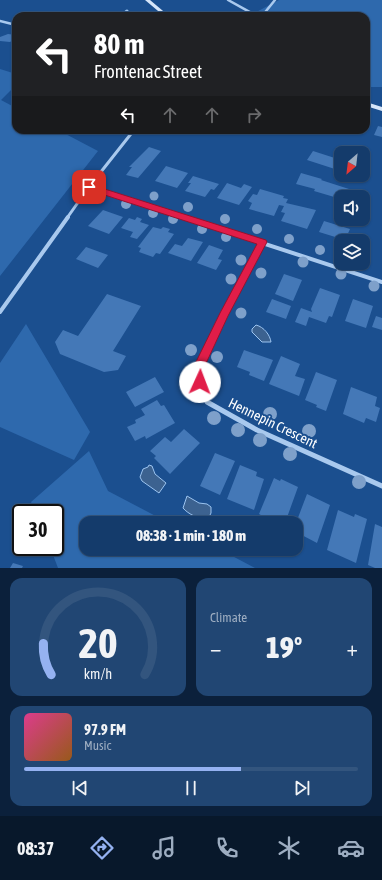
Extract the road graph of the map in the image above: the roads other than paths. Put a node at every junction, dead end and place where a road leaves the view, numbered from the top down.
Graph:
1 (147, 0) edge
2 (228, 0) edge
3 (275, 0) edge
4 (162, 12) edge
5 (250, 12) edge
6 (265, 12) edge
7 (0, 21) edge
8 (12, 24) edge
9 (370, 105) edge
10 (382, 109) edge
11 (131, 134) edge
12 (89, 187) junction
13 (262, 242) junction
14 (382, 282) edge
15 (0, 312) edge
16 (382, 486) edge

1 - 4 main road
2 - 5 street
3 - 6 street
7 - 8 street
9 - 10 main road
11 - 12 street
12 - 13 street
12 - 15 street
13 - 14 street
13 - 16 street, Hennepin Crescent

